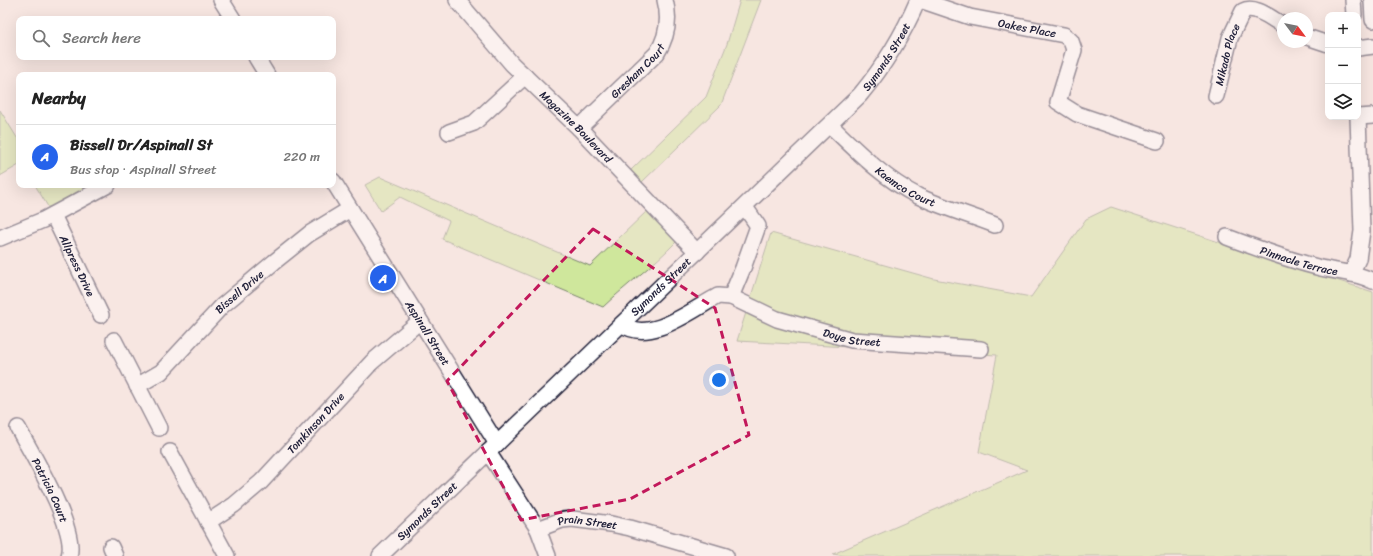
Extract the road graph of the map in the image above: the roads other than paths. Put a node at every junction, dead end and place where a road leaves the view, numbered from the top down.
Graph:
1 (221, 0) edge
2 (457, 0) edge
3 (665, 0) edge
4 (919, 0) edge
5 (1353, 0) edge
6 (1372, 0) edge
7 (1240, 5) edge
8 (1354, 12) edge
9 (231, 16) edge
10 (1373, 20) edge
11 (1277, 22) edge
12 (1313, 39) edge
13 (1325, 43) edge
14 (1373, 46) edge
15 (1361, 48) edge
16 (258, 60) edge
17 (265, 72) edge
18 (525, 76) junction
19 (1215, 97) dead end
20 (1373, 116) edge
21 (1361, 117) edge
22 (1358, 120) edge
23 (830, 125) junction
24 (579, 128) junction
25 (449, 132) dead end
26 (1157, 141) dead end
27 (336, 186) edge
28 (102, 188) edge
29 (1367, 196) edge
30 (745, 207) junction
31 (350, 209) junction
32 (53, 215) junction
33 (995, 225) dead end
34 (1227, 237) dead end
35 (0, 238) edge
36 (697, 252) junction
37 (1351, 274) junction
38 (1372, 277) edge
39 (730, 297) junction
40 (101, 315) dead end
41 (420, 321) junction
42 (622, 324) junction
43 (114, 340) dead end
44 (981, 349) dead end
45 (137, 386) junction
46 (18, 428) dead end
47 (158, 428) dead end
48 (492, 448) junction
49 (170, 452) dead end
50 (208, 522) junction
51 (538, 529) junction
52 (69, 556) edge
53 (227, 556) edge
54 (380, 556) edge
55 (548, 556) edge
56 (726, 556) edge

1 - 9 street
2 - 18 street, Magazine Boulevard
3 - 24 street, Gresham Court
4 - 23 street, Symonds Street
4 - 26 street, Oakes Place
5 - 8 street
6 - 10 street
7 - 11 street, Mikado Place
7 - 19 street, Mikado Place
12 - 13 street
14 - 15 street
16 - 17 street
18 - 24 street, Magazine Boulevard
18 - 25 street
20 - 21 street
22 - 29 street
23 - 30 street, Symonds Street
23 - 33 street, Kaemco Court
24 - 36 street, Magazine Boulevard
27 - 31 street, Aspinall Street
28 - 32 street
29 - 37 street
30 - 36 street, Symonds Street
30 - 39 street
31 - 41 street, Aspinall Street
31 - 45 street, Bissell Drive
32 - 35 street
32 - 40 street, Allpress Drive
34 - 37 street, Pinnacle Terrace
36 - 42 street, Symonds Street
37 - 38 street, Pinnacle Terrace
39 - 42 street
39 - 44 street, Doye Street
41 - 48 street, Aspinall Street
41 - 50 street, Tomkinson Drive
42 - 48 street, Symonds Street
43 - 45 street
45 - 47 street
46 - 52 street, Patricia Court
48 - 51 street
48 - 54 street, Symonds Street
49 - 50 street
50 - 53 street
51 - 55 street
51 - 56 street, Prain Street

